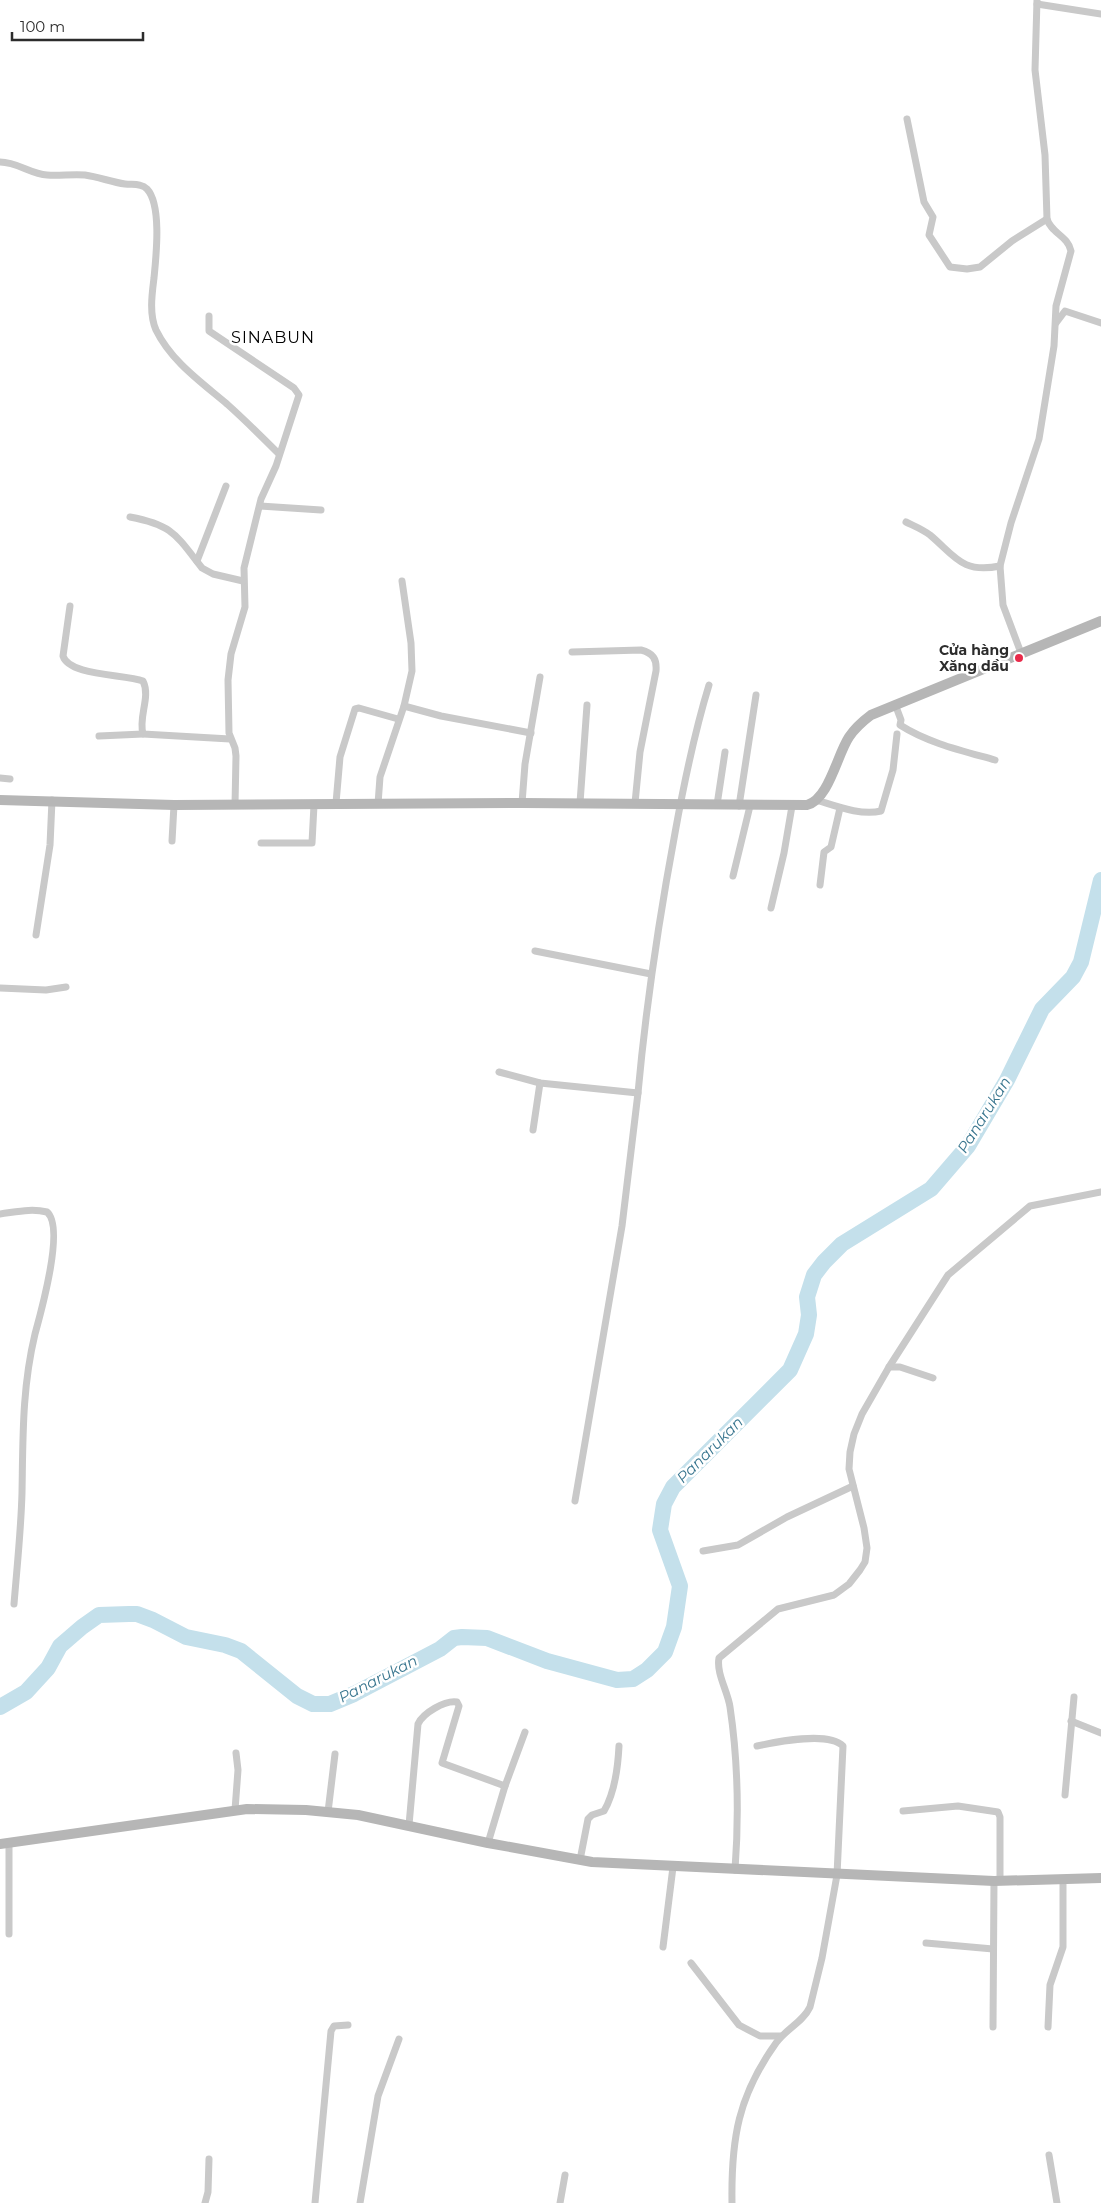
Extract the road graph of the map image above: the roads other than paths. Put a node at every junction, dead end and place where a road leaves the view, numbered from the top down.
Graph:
1 (1037, 2) edge
2 (1101, 14) edge
3 (907, 119) dead end
4 (0, 162) edge
5 (1047, 218) junction
6 (209, 316) dead end
7 (1101, 323) edge
8 (1054, 325) junction
9 (279, 454) junction
10 (226, 486) dead end
11 (260, 506) junction
12 (321, 510) dead end
13 (130, 517) dead end
14 (906, 522) dead end
15 (197, 561) junction
16 (1000, 566) junction
17 (243, 581) junction
18 (402, 581) dead end
19 (70, 606) dead end
20 (1101, 621) edge
21 (572, 652) dead end
22 (1021, 653) junction
23 (540, 677) dead end
24 (709, 685) dead end
25 (756, 696) dead end
26 (895, 704) junction
27 (587, 705) dead end
28 (404, 706) junction
29 (398, 719) junction
30 (531, 732) junction
31 (143, 734) junction
32 (897, 734) dead end
33 (99, 736) dead end
34 (230, 739) junction
35 (725, 752) dead end
36 (995, 760) dead end
37 (0, 778) edge
38 (10, 779) dead end
39 (0, 800) edge
40 (52, 800) junction
41 (816, 800) junction
42 (522, 802) junction
43 (336, 803) junction
44 (580, 803) junction
45 (635, 803) junction
46 (235, 804) junction
47 (378, 804) junction
48 (174, 805) junction
49 (314, 805) junction
50 (680, 805) junction
51 (717, 805) junction
52 (739, 806) junction
53 (750, 806) junction
54 (792, 806) junction
55 (840, 808) junction
56 (172, 841) dead end
57 (261, 843) dead end
58 (733, 876) dead end
59 (820, 885) dead end
60 (771, 908) dead end
61 (36, 935) dead end
62 (535, 950) dead end
63 (651, 974) junction
64 (66, 987) dead end
65 (0, 988) edge
66 (499, 1072) dead end
67 (540, 1084) junction
68 (638, 1092) junction
69 (533, 1130) dead end
70 (1101, 1192) edge
71 (0, 1214) edge
72 (889, 1367) junction
73 (932, 1378) dead end
74 (853, 1486) junction
75 (575, 1501) dead end
76 (703, 1551) dead end
77 (14, 1604) dead end
78 (1074, 1697) dead end
79 (1071, 1721) junction
80 (525, 1732) dead end
81 (1101, 1733) edge
82 (619, 1746) dead end
83 (757, 1746) dead end
84 (236, 1753) dead end
85 (335, 1754) dead end
86 (505, 1786) junction
87 (1065, 1795) dead end
88 (235, 1810) junction
89 (903, 1811) dead end
90 (328, 1812) junction
91 (409, 1825) junction
92 (4, 1843) edge
93 (488, 1843) junction
94 (580, 1860) junction
95 (673, 1867) junction
96 (735, 1870) junction
97 (837, 1875) junction
98 (1101, 1878) edge
99 (1063, 1880) junction
100 (997, 1881) junction
101 (9, 1934) dead end
102 (926, 1943) dead end
103 (663, 1947) dead end
104 (993, 1949) junction
105 (691, 1963) dead end
106 (348, 2025) dead end
107 (993, 2027) dead end
108 (1048, 2027) dead end
109 (781, 2036) junction
110 (400, 2039) dead end
111 (1049, 2154) dead end
112 (209, 2159) dead end
113 (565, 2175) dead end
114 (205, 2203) edge
115 (315, 2203) edge
116 (360, 2203) edge
117 (560, 2203) edge
118 (732, 2203) edge
119 (1057, 2203) edge

1 - 2 street
1 - 5 street
3 - 5 street
4 - 9 street
5 - 8 street
6 - 9 street
7 - 8 street
8 - 16 street
9 - 11 street
10 - 15 street
11 - 12 street
11 - 17 street
13 - 15 street
14 - 16 street
15 - 17 street
16 - 22 street
17 - 34 street
18 - 28 street
19 - 31 street
20 - 22 street
21 - 45 street
22 - 26 street
23 - 30 street
24 - 50 street
25 - 52 street
26 - 36 street
26 - 41 street
27 - 44 street
28 - 29 street
28 - 30 street
29 - 43 street
29 - 47 street
30 - 42 street
31 - 33 street
31 - 34 street
32 - 55 street
34 - 46 street
35 - 51 street
37 - 38 street
39 - 40 street
40 - 48 street
40 - 61 street
41 - 54 street
41 - 55 street
42 - 44 street
42 - 47 street
43 - 47 street
43 - 49 street
44 - 45 street
45 - 50 street
46 - 48 street
46 - 49 street
48 - 56 street
49 - 57 street
50 - 51 street
50 - 63 street
51 - 52 street
52 - 53 street
53 - 54 street
53 - 58 street
54 - 60 street
55 - 59 street
62 - 63 street
63 - 68 street
64 - 65 street
66 - 67 street
67 - 68 street
67 - 69 street
68 - 75 street
70 - 72 street
71 - 77 street
72 - 73 street
72 - 74 street
74 - 76 street
74 - 96 street
78 - 79 street
79 - 81 street
79 - 87 street
80 - 86 street
82 - 94 street
83 - 97 street
84 - 88 street
85 - 90 street
86 - 91 street
86 - 93 street
88 - 90 street
88 - 92 street
89 - 100 street
90 - 91 street
91 - 93 street
92 - 101 street
93 - 94 street
94 - 95 street
95 - 96 street
95 - 103 street
96 - 97 street
97 - 100 street
97 - 109 street
98 - 99 street
99 - 100 street
99 - 108 street
100 - 104 street
102 - 104 street
104 - 107 street
105 - 109 street
106 - 115 street
109 - 118 street
110 - 116 street
111 - 119 street
112 - 114 street
113 - 117 street

